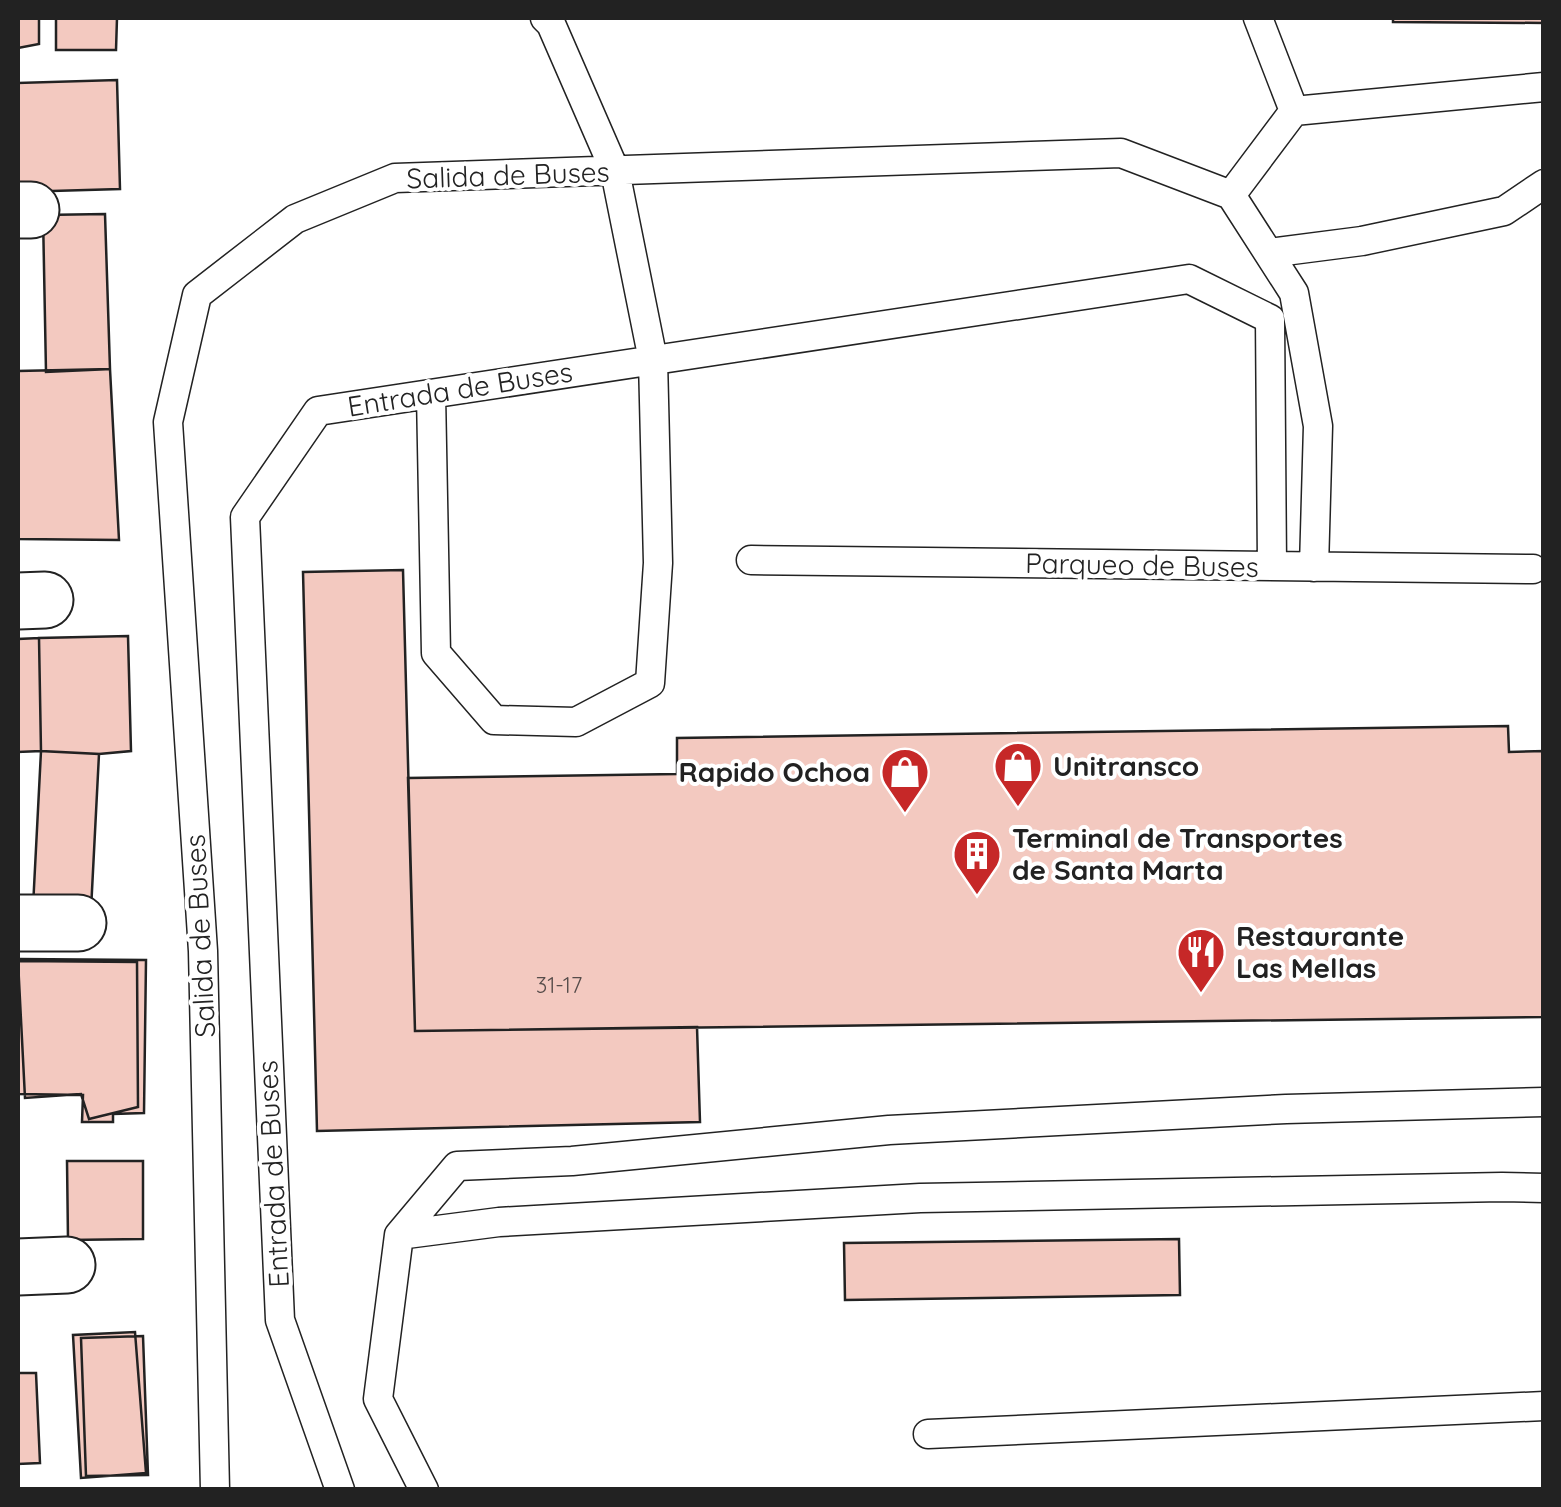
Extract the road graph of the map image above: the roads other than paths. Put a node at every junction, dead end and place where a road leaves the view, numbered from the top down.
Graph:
1 (545, 18) edge
2 (1258, 18) edge
3 (1544, 87) edge
4 (1294, 111) junction
5 (615, 171) junction
6 (1544, 184) edge
7 (1231, 195) junction
8 (1269, 253) junction
9 (654, 360) junction
10 (431, 394) junction
11 (751, 560) dead end
12 (1272, 566) junction
13 (1314, 566) junction
14 (1533, 570) dead end
15 (78, 923) dead end
16 (18, 924) edge
17 (1544, 1102) edge
18 (1544, 1188) edge
19 (399, 1235) junction
20 (1544, 1406) edge
21 (928, 1434) dead end
22 (214, 1490) edge
23 (340, 1490) edge
24 (424, 1490) edge

1 - 5 lane
2 - 4 lane
3 - 4 lane
4 - 7 lane
5 - 7 lane, Salida de Buses
5 - 9 lane
5 - 22 lane, Salida de Buses
6 - 8 lane
7 - 8 lane
8 - 13 lane
9 - 10 lane, Entrada de Buses
9 - 10 lane
9 - 12 lane, Entrada de Buses
10 - 23 lane, Entrada de Buses
11 - 12 lane, Parqueo de Buses
12 - 13 lane, Parqueo de Buses
13 - 14 lane, Parqueo de Buses
15 - 16 street
17 - 19 lane
18 - 19 lane
19 - 24 lane
20 - 21 lane

